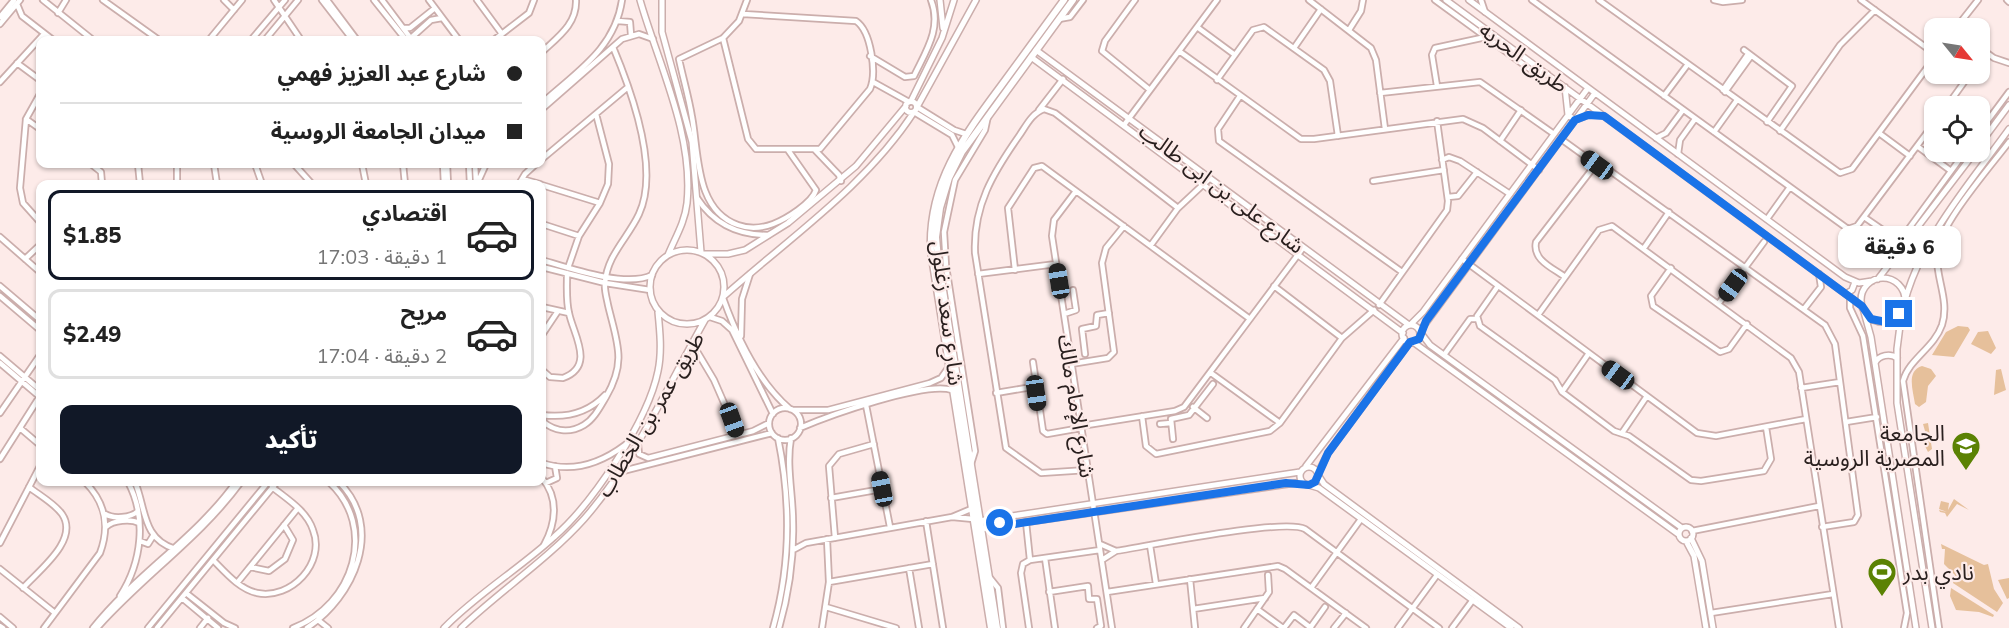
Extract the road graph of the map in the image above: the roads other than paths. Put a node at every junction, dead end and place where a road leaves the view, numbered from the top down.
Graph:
1 (43, 0) edge
2 (66, 0) edge
3 (103, 0) edge
4 (224, 0) edge
5 (242, 0) edge
6 (274, 0) edge
7 (285, 0) edge
8 (298, 0) edge
9 (322, 0) edge
10 (327, 0) edge
11 (374, 0) edge
12 (429, 0) edge
13 (477, 0) edge
14 (534, 0) edge
15 (576, 0) edge
16 (622, 0) edge
17 (640, 0) edge
18 (662, 0) edge
19 (747, 0) edge
20 (931, 0) edge
21 (940, 0) edge
22 (954, 0) edge
23 (976, 0) edge
24 (1064, 0) edge
25 (1073, 0) edge
26 (1083, 0) edge
27 (1135, 0) edge
28 (1217, 0) edge
29 (1309, 0) edge
30 (1363, 0) edge
31 (1435, 0) edge
32 (1446, 0) edge
33 (1469, 0) edge
34 (1481, 0) edge
35 (1532, 0) edge
36 (1599, 0) edge
37 (1714, 0) edge
38 (1742, 0) edge
39 (1861, 0) edge
40 (1978, 0) edge
41 (17, 1) edge
42 (383, 1) edge
43 (111, 2) edge
44 (279, 7) junction
45 (435, 8) junction
46 (1321, 9) junction
47 (234, 10) junction
48 (1875, 10) junction
49 (1485, 12) junction
50 (10, 13) junction
51 (58, 13) junction
52 (743, 14) junction
53 (285, 15) junction
54 (22, 16) junction
55 (0, 17) edge
56 (442, 18) junction
57 (1964, 18) edge
58 (1059, 19) junction
59 (618, 21) junction
60 (0, 24) edge
61 (1197, 27) junction
62 (404, 28) junction
63 (1349, 30) junction
64 (44, 34) joint
65 (502, 34) junction
66 (631, 35) junction
67 (47, 36) edge
68 (88, 36) edge
69 (154, 36) edge
70 (212, 36) edge
71 (254, 36) edge
72 (268, 36) edge
73 (298, 36) edge
74 (349, 36) edge
75 (354, 36) edge
76 (406, 36) edge
77 (408, 36) edge
78 (414, 36) edge
79 (456, 36) edge
80 (499, 36) edge
81 (1486, 37) junction
82 (723, 38) junction
83 (942, 38) junction
84 (653, 39) junction
85 (36, 43) edge
86 (613, 46) junction
87 (1924, 47) edge
88 (546, 48) edge
89 (1294, 48) junction
90 (1036, 50) junction
91 (1179, 51) junction
92 (1990, 54) edge
93 (1235, 55) junction
94 (870, 56) junction
95 (1030, 57) junction
96 (1050, 61) junction
97 (17, 63) junction
98 (2009, 63) edge
99 (1688, 64) junction
100 (1046, 67) junction
101 (1924, 70) edge
102 (1547, 74) junction
103 (36, 77) edge
104 (1063, 79) junction
105 (1218, 80) junction
106 (0, 82) edge
107 (873, 82) junction
108 (1437, 86) junction
109 (628, 87) junction
110 (1565, 87) junction
111 (1588, 88) junction
112 (1150, 90) junction
113 (1724, 91) junction
114 (2009, 92) edge
115 (1380, 93) junction
116 (1595, 93) junction
117 (1240, 96) junction
118 (1664, 96) junction
119 (1580, 98) junction
120 (546, 99) edge
121 (1737, 100) junction
122 (36, 101) edge
123 (907, 103) junction
124 (1587, 104) junction
125 (2009, 105) edge
126 (546, 106) edge
127 (915, 109) junction
128 (1521, 110) junction
129 (1683, 110) junction
130 (1038, 111) junction
131 (988, 113) junction
132 (596, 114) junction
133 (1568, 115) junction
134 (1604, 116) junction
135 (1990, 118) edge
136 (26, 119) junction
137 (1129, 119) junction
138 (1695, 119) junction
139 (1575, 120) junction
140 (1437, 121) junction
141 (1767, 122) junction
142 (1124, 125) junction
143 (36, 126) edge
144 (1385, 129) junction
145 (2009, 129) edge
146 (1780, 131) junction
147 (1990, 131) edge
148 (953, 132) junction
149 (1714, 132) junction
150 (1879, 133) junction
151 (966, 134) junction
152 (1554, 134) junction
153 (1338, 136) junction
154 (1924, 137) edge
155 (1656, 138) junction
156 (1561, 139) junction
157 (1500, 141) junction
158 (2009, 142) edge
159 (1917, 146) junction
160 (958, 147) junction
161 (788, 150) junction
162 (815, 150) junction
163 (1678, 154) junction
164 (546, 156) edge
165 (1910, 156) junction
166 (1442, 160) junction
167 (1958, 162) edge
168 (1968, 162) edge
169 (1532, 164) junction
170 (1597, 165) junction
171 (298, 168) edge
172 (533, 168) edge
173 (1444, 170) junction
174 (1539, 170) junction
175 (1951, 171) junction
176 (1477, 172) junction
177 (842, 177) junction
178 (1946, 178) junction
179 (1209, 179) junction
180 (308, 180) edge
181 (523, 180) edge
182 (1373, 181) dead end
183 (1952, 183) junction
184 (1204, 184) junction
185 (546, 187) edge
186 (852, 187) junction
187 (1790, 188) junction
188 (1076, 191) junction
189 (1510, 194) junction
190 (1448, 197) junction
191 (697, 198) junction
192 (600, 203) junction
193 (1178, 208) junction
194 (1669, 212) junction
195 (1864, 217) junction
196 (36, 218) edge
197 (1767, 219) junction
198 (546, 225) edge
199 (1124, 226) junction
200 (770, 235) junction
201 (579, 236) junction
202 (1938, 236) junction
203 (0, 237) edge
204 (1893, 237) dead end
205 (1764, 242) dead end
206 (1151, 245) junction
207 (1928, 246) junction
208 (1302, 248) junction
209 (1644, 248) junction
210 (36, 249) edge
211 (1901, 249) junction
212 (1937, 251) junction
213 (702, 253) junction
214 (1298, 254) junction
215 (668, 255) junction
216 (25, 259) junction
217 (1462, 259) junction
218 (1921, 259) junction
219 (546, 261) edge
220 (1056, 264) junction
221 (1469, 264) junction
222 (1746, 267) junction
223 (546, 268) edge
224 (568, 268) junction
225 (1671, 268) junction
226 (36, 269) edge
227 (1015, 270) junction
228 (752, 272) junction
229 (1402, 272) junction
230 (567, 274) junction
231 (978, 274) junction
232 (1819, 274) junction
233 (652, 275) junction
234 (607, 276) junction
235 (1566, 277) junction
236 (1875, 280) junction
237 (1855, 282) junction
238 (605, 283) junction
239 (1834, 285) junction
240 (0, 286) edge
241 (1274, 286) junction
242 (1498, 286) junction
243 (1821, 287) junction
244 (650, 290) junction
245 (1073, 290) dead end
246 (0, 296) edge
247 (1848, 296) junction
248 (723, 298) junction
249 (1719, 303) junction
250 (1378, 305) junction
251 (1903, 307) junction
252 (546, 308) edge
253 (1804, 309) junction
254 (1863, 309) junction
255 (558, 310) junction
256 (1374, 310) junction
257 (658, 312) junction
258 (569, 313) junction
259 (1109, 313) junction
260 (1064, 314) junction
261 (1538, 315) junction
262 (1420, 316) junction
263 (36, 317) edge
264 (944, 318) junction
265 (708, 319) junction
266 (1250, 319) junction
267 (1398, 319) junction
268 (1476, 319) junction
269 (1426, 321) junction
270 (1747, 324) junction
271 (1394, 325) junction
272 (1409, 325) junction
273 (36, 327) edge
274 (546, 329) edge
275 (1420, 332) junction
276 (1403, 335) junction
277 (1871, 337) junction
278 (741, 338) junction
279 (1342, 338) junction
280 (1863, 338) junction
281 (1412, 342) junction
282 (692, 343) junction
283 (1399, 345) junction
284 (1428, 348) junction
285 (1404, 350) junction
286 (1589, 353) junction
287 (1085, 354) dead end
288 (1444, 355) junction
289 (0, 356) edge
290 (1897, 358) junction
291 (36, 360) edge
292 (1033, 362) dead end
293 (0, 363) edge
294 (1875, 363) junction
295 (1071, 364) junction
296 (948, 368) junction
297 (1211, 373) junction
298 (546, 374) edge
299 (22, 378) junction
300 (1840, 382) junction
301 (1035, 383) junction
302 (1213, 384) dead end
303 (36, 387) edge
304 (611, 388) junction
305 (1026, 388) junction
306 (1801, 388) junction
307 (952, 390) junction
308 (1562, 392) junction
309 (36, 393) edge
310 (996, 393) junction
311 (1036, 393) junction
312 (1900, 393) junction
313 (1647, 396) junction
314 (1500, 400) junction
315 (1878, 401) junction
316 (36, 403) edge
317 (1188, 404) junction
318 (866, 405) junction
319 (792, 409) junction
320 (1195, 409) junction
321 (0, 413) edge
322 (773, 414) junction
323 (546, 416) edge
324 (1142, 416) junction
325 (1877, 417) junction
326 (1207, 418) dead end
327 (1806, 420) junction
328 (1846, 422) junction
329 (546, 423) edge
330 (769, 423) junction
331 (1171, 423) junction
332 (1280, 423) junction
333 (1160, 424) dead end
334 (1081, 427) junction
335 (1766, 427) junction
336 (20, 428) junction
337 (800, 428) junction
338 (772, 433) junction
339 (1622, 433) junction
340 (1883, 434) junction
341 (738, 435) junction
342 (778, 438) junction
343 (791, 438) junction
344 (1173, 439) dead end
345 (638, 441) junction
346 (36, 442) edge
347 (625, 444) junction
348 (874, 444) junction
349 (1317, 456) junction
350 (0, 459) edge
351 (1323, 460) junction
352 (546, 464) edge
353 (555, 466) junction
354 (1306, 466) junction
355 (968, 469) junction
356 (1087, 470) junction
357 (619, 472) junction
358 (1300, 472) junction
359 (36, 474) edge
360 (1318, 474) junction
361 (1284, 476) junction
362 (1912, 477) junction
363 (1302, 482) junction
364 (546, 483) joint
365 (1286, 483) junction
366 (1309, 485) junction
367 (89, 486) edge
368 (129, 486) edge
369 (136, 486) edge
370 (235, 486) edge
371 (235, 486) edge
372 (265, 486) edge
373 (333, 486) edge
374 (341, 486) edge
375 (29, 487) junction
376 (272, 487) joint
377 (882, 489) junction
378 (1327, 490) junction
379 (831, 498) junction
380 (1092, 504) junction
381 (1819, 506) junction
382 (298, 508) junction
383 (971, 509) junction
384 (138, 511) junction
385 (1094, 512) junction
386 (105, 514) junction
387 (952, 517) junction
388 (1000, 518) junction
389 (1361, 519) junction
390 (976, 520) junction
391 (926, 521) junction
392 (1026, 522) junction
393 (139, 523) junction
394 (284, 525) junction
395 (1001, 526) junction
396 (106, 527) junction
397 (890, 527) junction
398 (1822, 527) junction
399 (980, 530) junction
400 (1680, 531) junction
401 (1692, 531) junction
402 (153, 536) junction
403 (793, 537) junction
404 (835, 537) junction
405 (827, 539) junction
406 (1689, 540) junction
407 (140, 541) junction
408 (0, 543) edge
409 (806, 543) junction
410 (1150, 545) junction
411 (543, 546) junction
412 (1100, 547) junction
413 (175, 549) junction
414 (793, 550) junction
415 (1116, 551) junction
416 (1337, 553) junction
417 (1045, 558) junction
418 (213, 560) junction
419 (1030, 560) junction
420 (1102, 560) junction
421 (933, 564) junction
422 (250, 567) junction
423 (909, 568) junction
424 (0, 569) edge
425 (1268, 575) dead end
426 (1437, 575) junction
427 (990, 578) junction
428 (1190, 579) junction
429 (1931, 579) junction
430 (1924, 580) junction
431 (829, 582) junction
432 (237, 583) junction
433 (1156, 584) junction
434 (23, 588) junction
435 (1311, 588) junction
436 (1050, 592) junction
437 (1107, 592) junction
438 (186, 593) junction
439 (1833, 594) junction
440 (182, 598) junction
441 (1265, 598) junction
442 (1472, 601) junction
443 (116, 603) junction
444 (826, 607) junction
445 (1325, 607) dead end
446 (1413, 608) junction
447 (1193, 609) junction
448 (1257, 609) junction
449 (55, 613) junction
450 (1346, 613) junction
451 (1711, 613) junction
452 (212, 614) junction
453 (0, 617) edge
454 (472, 618) junction
455 (207, 619) junction
456 (318, 620) junction
457 (463, 627) edge
458 (1309, 627) edge
459 (13, 628) edge
460 (44, 628) edge
461 (93, 628) edge
462 (97, 628) edge
463 (148, 628) edge
464 (157, 628) edge
465 (200, 628) edge
466 (218, 628) edge
467 (235, 628) edge
468 (294, 628) edge
469 (307, 628) edge
470 (328, 628) edge
471 (444, 628) edge
472 (471, 628) edge
473 (773, 628) edge
474 (779, 628) edge
475 (822, 628) edge
476 (897, 628) edge
477 (918, 628) edge
478 (943, 628) edge
479 (991, 628) edge
480 (997, 628) edge
481 (1004, 628) edge
482 (1029, 628) edge
483 (1055, 628) edge
484 (1097, 628) edge
485 (1112, 628) edge
486 (1195, 628) edge
487 (1244, 628) edge
488 (1284, 628) edge
489 (1334, 628) edge
490 (1366, 628) edge
491 (1398, 628) edge
492 (1439, 628) edge
493 (1452, 628) edge
494 (1511, 628) edge
495 (1520, 628) edge
496 (1706, 628) edge
497 (1713, 628) edge
498 (1839, 628) edge
499 (1904, 628) edge
500 (1915, 628) edge
501 (1932, 628) edge
502 (1939, 628) edge

1 - 51 street
2 - 51 street
3 - 43 street
4 - 47 street
5 - 47 street
6 - 44 street
7 - 44 street
8 - 53 street
9 - 74 street
10 - 75 street
11 - 76 street
12 - 45 street
13 - 65 street
14 - 65 street
15 - 88 street
16 - 59 street
17 - 84 street
18 - 191 street
19 - 52 street
20 - 94 street
21 - 83 street
22 - 83 street
23 - 127 street
24 - 151 main road, شارع سعد زغلول
25 - 58 main road, شارع سعد زغلول
26 - 58 street
27 - 112 street
28 - 61 street
29 - 46 street
30 - 63 street
31 - 81 street
32 - 102 street, طريق الحريه
33 - 49 street, طريق الحريه
34 - 49 street
35 - 118 street
36 - 99 street
37 - 38 street
39 - 48 street
40 - 57 street
41 - 50 street
41 - 54 street
41 - 55 street
42 - 62 street
43 - 69 street
44 - 53 street
44 - 71 street
45 - 56 street
45 - 62 street
46 - 63 street
46 - 89 street
47 - 70 street
48 - 87 street
48 - 146 street
49 - 111 street, طريق الحريه
50 - 54 street
50 - 60 street
51 - 68 street
52 - 82 street
52 - 94 street
53 - 72 street
53 - 73 street
54 - 64 street
56 - 78 street
56 - 79 street
58 - 90 main road, شارع سعد زغلول
59 - 66 street
59 - 120 street
61 - 91 street
61 - 93 street
62 - 77 street
63 - 115 street
64 - 67 street
65 - 80 street
66 - 84 street
66 - 86 street
81 - 102 street
81 - 108 street
82 - 161 street
82 - 161 street
83 - 123 street
84 - 215 street
85 - 97 street
86 - 109 street
86 - 126 street
89 - 93 street
89 - 153 street
90 - 95 main road, شارع سعد زغلول
90 - 96 street, شارع على بن ابى طالب
91 - 105 street
91 - 112 street
92 - 98 street
93 - 105 street
94 - 107 street
95 - 100 street, شارع على بن ابى طالب
95 - 131 main road, شارع سعد زغلول
96 - 100 street
96 - 137 street, شارع على بن ابى طالب
97 - 103 street
97 - 106 street
99 - 113 street
99 - 118 street
100 - 104 street, شارع على بن ابى طالب
101 - 150 street
102 - 110 street, طريق الحريه
104 - 130 street
104 - 142 street, شارع على بن ابى طالب
105 - 117 street
107 - 123 street
107 - 162 street
108 - 115 street
108 - 128 street
109 - 132 street
109 - 234 street
110 - 119 street, طريق الحريه
110 - 133 street
111 - 116 street, طريق الحريه
111 - 119 street
112 - 137 street
113 - 121 street
113 - 141 street
114 - 135 street
115 - 144 street
116 - 124 street
116 - 155 street, طريق الحريه
117 - 153 street
117 - 229 street
118 - 129 street
119 - 124 street, طريق الحريه
119 - 133 street
121 - 141 street
121 - 149 street
122 - 136 street
123 - 127 street
123 - 127 street
123 - 177 street
124 - 134 street, طريق الحريه
124 - 139 street
125 - 147 street
127 - 148 street
127 - 186 street
128 - 152 street
128 - 157 street
129 - 138 street
129 - 155 street
130 - 193 street
130 - 231 street
131 - 264 main road, شارع سعد زغلول
131 - 355 street
132 - 164 street
132 - 192 street
133 - 139 street
133 - 152 street
134 - 139 street
134 - 232 street, طريق الحريه
136 - 143 street
136 - 196 street
137 - 142 street
137 - 179 street, شارع على بن ابى طالب
138 - 149 street
138 - 163 street
139 - 156 street
140 - 144 street
140 - 157 street
140 - 166 street
141 - 146 street
142 - 184 street, شارع على بن ابى طالب
144 - 153 street
145 - 202 street
146 - 150 street
148 - 151 street
148 - 160 street
149 - 187 street
150 - 165 street
151 - 160 main road, شارع سعد زغلول
152 - 169 street
154 - 159 street
155 - 163 street, طريق الحريه
156 - 170 street
156 - 174 street
157 - 169 street
158 - 202 street
159 - 165 street
159 - 175 street
160 - 264 main road, شارع سعد زغلول
161 - 162 street
162 - 177 street
163 - 197 street, طريق الحريه
165 - 195 street
166 - 173 street
166 - 176 street
167 - 175 street
168 - 183 street
169 - 174 street
169 - 189 street
170 - 194 street
170 - 235 street
171 - 180 street
172 - 181 street
173 - 182 street
173 - 190 street
174 - 221 street
175 - 178 street
176 - 189 street
176 - 190 street
177 - 186 street
177 - 186 street
177 - 200 street
178 - 183 street
178 - 211 street
179 - 184 street
179 - 208 street, شارع على بن ابى طالب
183 - 211 street
184 - 193 street
184 - 214 street, شارع على بن ابى طالب
185 - 192 street
186 - 228 street
187 - 195 street
187 - 197 street
188 - 199 street
188 - 220 street, شارع الإمام مالك
188 - 227 street
189 - 217 street
190 - 229 street
191 - 200 street
191 - 213 street
192 - 201 street
193 - 206 street
194 - 209 street
194 - 222 street
195 - 204 street
197 - 237 street, طريق الحريه
198 - 201 street
199 - 206 street
199 - 259 street
200 - 213 street
201 - 224 street
202 - 207 street
202 - 212 street
203 - 216 street
205 - 222 street
206 - 266 street
207 - 212 street
207 - 218 street
208 - 214 street
208 - 250 street, شارع على بن ابى طالب
209 - 225 street
209 - 235 street
210 - 216 street
211 - 218 street
211 - 236 street
212 - 312 street
213 - 215 street
213 - 248 street
214 - 241 street
214 - 256 street, شارع على بن ابى طالب
215 - 233 street
216 - 226 street
217 - 221 street
217 - 262 street
218 - 251 street
219 - 224 street
220 - 227 street
220 - 260 street, شارع الإمام مالك
221 - 242 street
221 - 269 street
222 - 249 street
222 - 253 street
223 - 230 street
224 - 234 street
225 - 249 street
225 - 270 street
227 - 231 street
228 - 248 street
228 - 278 street
229 - 250 street
230 - 238 street
230 - 258 street
231 - 310 street
232 - 239 street, طريق الحريه
232 - 243 street
233 - 234 street
233 - 244 street
234 - 238 street
235 - 261 street
236 - 237 street
236 - 251 street
236 - 254 street
237 - 247 street
238 - 244 street
238 - 304 street
239 - 243 street
239 - 247 street, طريق الحريه
240 - 263 street
241 - 266 street
241 - 279 street
242 - 261 street
242 - 268 street
243 - 253 street
244 - 257 street
245 - 260 street
246 - 273 street
247 - 254 street, طريق الحريه
247 - 280 street
248 - 265 street
248 - 278 street
249 - 270 street
250 - 267 street, شارع على بن ابى طالب
251 - 254 street
251 - 290 street
252 - 255 street
253 - 300 street
254 - 277 street
255 - 258 street
255 - 274 street
256 - 271 street, شارع على بن ابى طالب
256 - 279 street
257 - 265 street
257 - 347 street, طريق عمر بن الخطاب
258 - 298 street
259 - 287 street
259 - 295 street
260 - 295 street, شارع الإمام مالك
261 - 286 street
262 - 269 street
262 - 272 street
264 - 296 main road, شارع سعد زغلول
264 - 355 main road, شارع سعد زغلول
265 - 282 street, طريق عمر بن الخطاب
265 - 322 street
266 - 297 street
267 - 271 street
267 - 272 street, شارع على بن ابى طالب
268 - 288 street
268 - 308 street
269 - 275 street
270 - 306 street
271 - 276 street, شارع على بن ابى طالب
272 - 275 street
272 - 276 street
275 - 281 street
275 - 284 street
276 - 281 street
276 - 283 street
277 - 280 street
277 - 294 street
278 - 319 street
279 - 332 street
280 - 315 street
281 - 284 street
281 - 285 street
282 - 341 street
282 - 345 street, طريق عمر بن الخطاب
283 - 285 street
283 - 349 street
284 - 288 street
284 - 314 street
285 - 351 street
286 - 308 street
286 - 313 street
288 - 314 street
289 - 299 street
290 - 294 street
290 - 312 street
291 - 299 street
292 - 301 street
293 - 299 street
294 - 315 street
295 - 334 street, شارع الإمام مالك
296 - 307 main road, شارع سعد زغلول
296 - 319 street
297 - 317 street
297 - 332 street
299 - 303 street
299 - 309 street
299 - 321 street
300 - 306 street
300 - 328 street
301 - 305 street
301 - 311 street
302 - 320 street
304 - 323 street
304 - 329 street
305 - 310 street
305 - 311 street
306 - 327 street
307 - 318 street
307 - 355 main road, شارع سعد زغلول
308 - 339 street
310 - 356 street
311 - 334 street
312 - 362 street
313 - 335 street
313 - 339 street
314 - 400 street
315 - 325 street
315 - 340 street
316 - 336 street
317 - 320 street
317 - 324 street
318 - 337 street
318 - 348 street
319 - 322 street
319 - 337 street
320 - 326 street
320 - 331 street
322 - 330 street
324 - 332 street
324 - 334 street
325 - 328 street
325 - 340 street
327 - 335 street
327 - 381 street
328 - 398 street
330 - 338 street
330 - 341 street
331 - 333 street
331 - 344 street
334 - 356 street, شارع الإمام مالك
335 - 339 street
336 - 346 street
336 - 350 street
337 - 343 street
338 - 342 street
338 - 357 street
340 - 499 street
340 - 500 street
341 - 345 street
342 - 343 street
342 - 473 street
343 - 403 street
345 - 357 street, طريق عمر بن الخطاب
347 - 353 street
347 - 411 street, طريق عمر بن الخطاب
348 - 377 street
348 - 379 street
349 - 351 street
349 - 354 street
351 - 360 street
352 - 353 street
353 - 364 street
354 - 358 street
354 - 360 street
355 - 383 main road, شارع سعد زغلول
355 - 390 main road, شارع سعد زغلول
356 - 380 street, شارع الإمام مالك
357 - 454 street, طريق عمر بن الخطاب
358 - 361 street
358 - 363 street
359 - 375 street
360 - 366 street
360 - 378 street
361 - 365 street
361 - 380 street
362 - 429 street
362 - 430 street
363 - 365 street
363 - 366 street
364 - 411 street
365 - 385 street
366 - 378 street
367 - 386 street
368 - 384 street
369 - 402 street
370 - 413 street
371 - 462 street
372 - 463 street
373 - 468 street
374 - 456 street
375 - 408 street
375 - 434 street
376 - 382 street
376 - 418 street
377 - 379 street
377 - 397 street
378 - 389 street
378 - 495 street
379 - 404 street
380 - 385 street, شارع الإمام مالك
380 - 388 street
381 - 398 street
381 - 401 street
382 - 394 street
382 - 432 street
383 - 387 street
383 - 390 main road, شارع سعد زغلول
384 - 386 street
384 - 393 street
385 - 392 street
385 - 412 street, شارع الإمام مالك
386 - 396 street
387 - 390 street
387 - 391 street
388 - 390 street
388 - 395 street
389 - 416 street
389 - 426 street
390 - 399 main road, شارع سعد زغلول
390 - 479 main road, شارع سعد زغلول
391 - 397 street
391 - 421 street
392 - 395 street
392 - 419 street
393 - 396 street
393 - 407 street
394 - 422 street
394 - 422 street
395 - 399 street
396 - 449 street
397 - 404 street
398 - 439 street
399 - 427 main road, شارع سعد زغلول
400 - 401 street
400 - 406 street
401 - 406 street
402 - 407 street
402 - 413 street
403 - 409 street
403 - 414 street
404 - 405 street
405 - 409 street
405 - 431 street
406 - 451 street
406 - 496 street
407 - 443 street
409 - 414 street
410 - 415 street
410 - 416 street
410 - 433 street
411 - 471 street, طريق عمر بن الخطاب
412 - 415 street
412 - 417 street
412 - 420 street, شارع الإمام مالك
413 - 443 street
414 - 474 street
415 - 420 street
416 - 435 street
416 - 446 street
417 - 419 street
417 - 436 street
418 - 432 street
418 - 438 street
419 - 482 street
420 - 437 street, شارع الإمام مالك
421 - 423 street
421 - 478 street
422 - 432 street
423 - 431 street
423 - 477 street
424 - 434 street
425 - 441 street
426 - 442 street
426 - 446 street
427 - 480 main road, شارع سعد زغلول
427 - 481 street
428 - 433 street
428 - 435 street
428 - 447 street
429 - 430 street
429 - 502 street
430 - 501 street
431 - 444 street
433 - 437 street
434 - 449 street
435 - 450 street
436 - 483 street
436 - 484 street
437 - 485 street, شارع الإمام مالك
438 - 440 street
438 - 452 street
439 - 451 street
439 - 498 street
440 - 455 street
440 - 464 street
441 - 447 street
441 - 448 street
442 - 493 street
442 - 494 street
443 - 461 street
444 - 475 street
444 - 476 street
445 - 458 street
446 - 491 street
446 - 492 street
447 - 486 street
448 - 487 street
448 - 488 street
449 - 460 street
450 - 489 street
450 - 490 street
451 - 497 street
452 - 455 street
452 - 467 street
453 - 459 street
454 - 457 street, طريق عمر بن الخطاب
454 - 472 street
455 - 465 street
455 - 466 street
456 - 469 street
456 - 470 street
458 - 488 street

